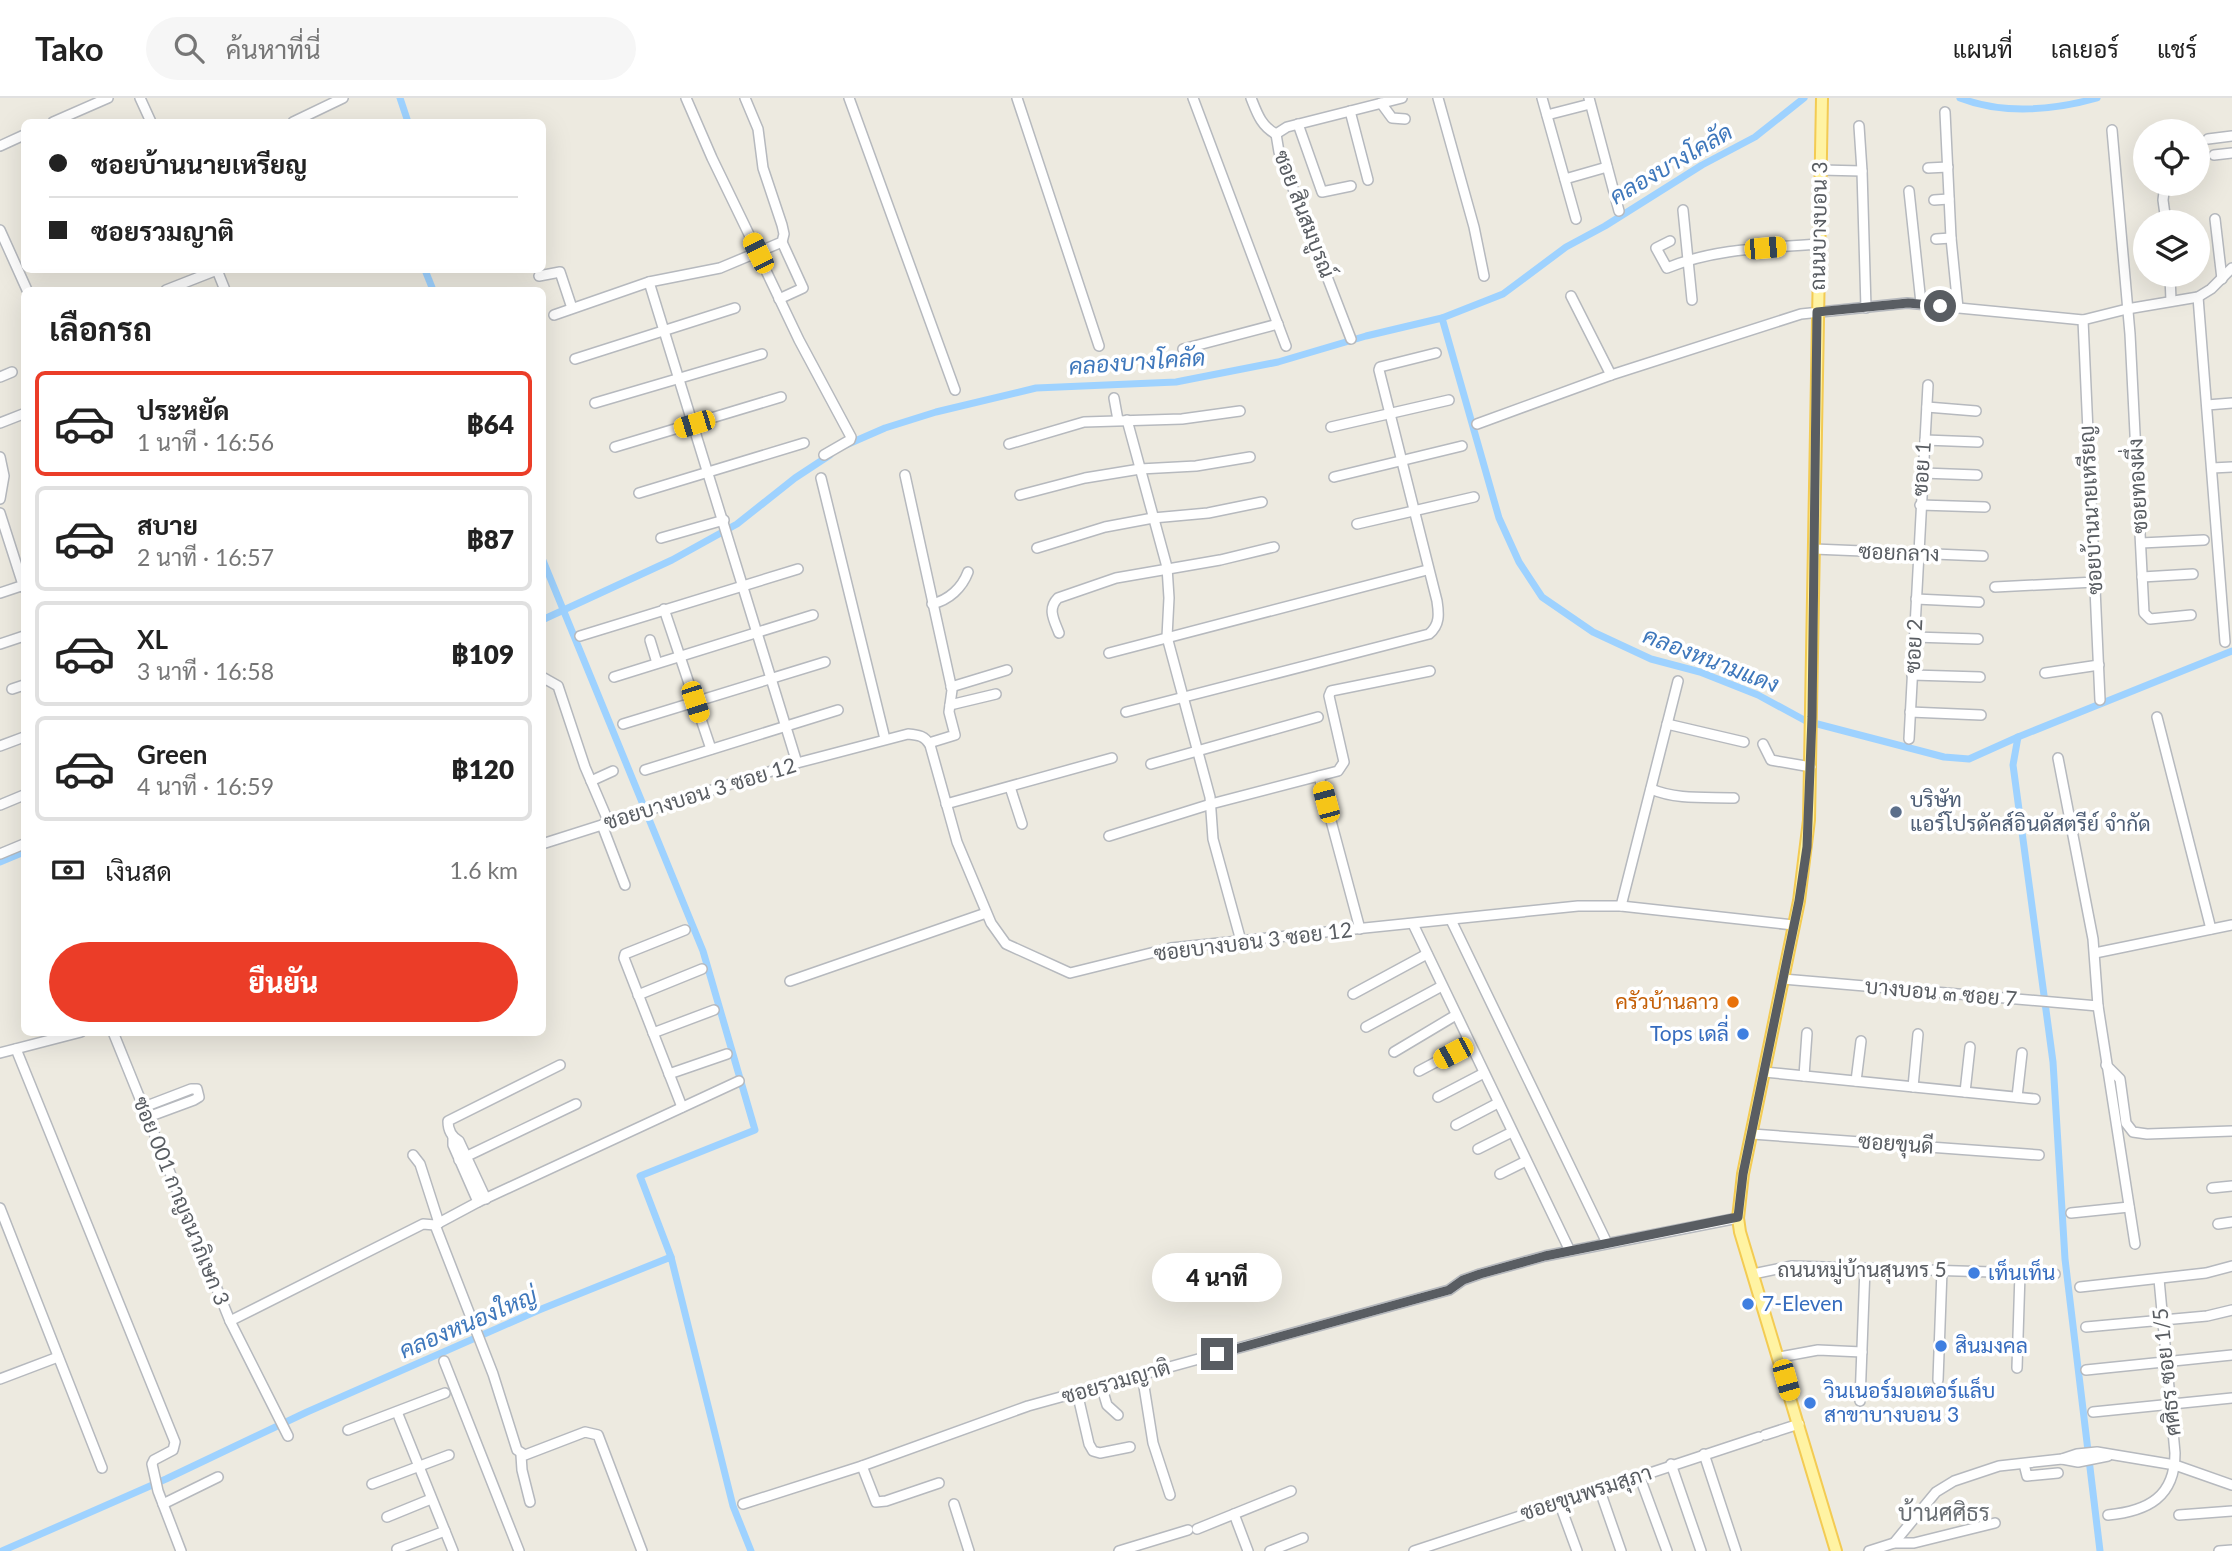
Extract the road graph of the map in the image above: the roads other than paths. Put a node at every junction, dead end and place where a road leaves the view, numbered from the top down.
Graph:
1 (108, 98) edge
2 (140, 98) edge
3 (343, 98) edge
4 (687, 98) edge
5 (745, 98) edge
6 (849, 98) edge
7 (1017, 98) edge
8 (1194, 98) edge
9 (1251, 98) edge
10 (1438, 98) edge
11 (1542, 98) edge
12 (1396, 99) edge
13 (1590, 101) edge
14 (1822, 101) edge
15 (1381, 103) junction
16 (1350, 111) junction
17 (1945, 112) dead end
18 (1547, 115) junction
19 (1405, 118) dead end
20 (60, 119) edge
21 (150, 119) edge
22 (299, 119) edge
23 (1298, 124) junction
24 (1858, 126) dead end
25 (2112, 130) dead end
26 (1276, 134) junction
27 (21, 136) edge
28 (2232, 136) edge
29 (2210, 139) edge
30 (0, 146) edge
31 (2232, 153) edge
32 (2214, 155) dead end
33 (1607, 167) junction
34 (1948, 167) junction
35 (1928, 168) dead end
36 (1821, 170) junction
37 (1862, 171) junction
38 (1565, 179) junction
39 (1368, 180) dead end
40 (1351, 186) dead end
41 (1909, 191) dead end
42 (1950, 199) junction
43 (1934, 200) dead end
44 (1619, 211) dead end
45 (1683, 211) dead end
46 (1576, 219) dead end
47 (2215, 219) dead end
48 (0, 230) edge
49 (1951, 238) junction
50 (1936, 239) dead end
51 (1670, 241) dead end
52 (782, 242) junction
53 (1819, 244) junction
54 (758, 254) junction
55 (1689, 258) junction
56 (2232, 268) edge
57 (209, 273) edge
58 (539, 276) dead end
59 (1484, 276) dead end
60 (2222, 279) junction
61 (649, 282) junction
62 (26, 287) edge
63 (174, 287) edge
64 (2170, 287) edge
65 (1571, 296) dead end
66 (2198, 297) junction
67 (779, 299) junction
68 (1692, 300) dead end
69 (2171, 301) junction
70 (1921, 303) junction
71 (736, 307) dead end
72 (1958, 307) junction
73 (572, 308) junction
74 (1866, 308) junction
75 (2127, 309) junction
76 (1817, 312) junction
77 (554, 314) dead end
78 (2083, 320) junction
79 (1278, 324) junction
80 (664, 330) junction
81 (1351, 339) dead end
82 (1098, 346) dead end
83 (1286, 346) dead end
84 (1183, 349) dead end
85 (762, 354) dead end
86 (1436, 354) dead end
87 (575, 359) dead end
88 (12, 372) dead end
89 (1611, 375) junction
90 (0, 377) edge
91 (679, 377) junction
92 (1928, 385) dead end
93 (954, 390) dead end
94 (780, 397) dead end
95 (1114, 398) dead end
96 (1449, 400) dead end
97 (595, 403) dead end
98 (2232, 403) edge
99 (2207, 405) junction
100 (1927, 407) junction
101 (1240, 411) dead end
102 (1976, 411) dead end
103 (1389, 413) junction
104 (21, 415) edge
105 (1122, 420) junction
106 (0, 423) edge
107 (694, 424) junction
108 (1477, 424) dead end
109 (1331, 427) dead end
110 (1925, 440) junction
111 (1978, 442) dead end
112 (804, 443) dead end
113 (1009, 444) dead end
114 (1462, 446) dead end
115 (615, 447) dead end
116 (824, 455) dead end
117 (0, 457) edge
118 (1250, 457) dead end
119 (1401, 461) junction
120 (2232, 467) edge
121 (2212, 468) junction
122 (1140, 469) junction
123 (709, 471) junction
124 (1923, 473) junction
125 (905, 475) dead end
126 (1977, 475) dead end
127 (1334, 477) dead end
128 (821, 478) dead end
129 (639, 493) dead end
130 (1020, 495) dead end
131 (0, 497) edge
132 (1474, 497) dead end
133 (1262, 502) dead end
134 (1920, 505) junction
135 (1984, 507) dead end
136 (1413, 511) junction
137 (0, 513) edge
138 (1153, 518) junction
139 (724, 523) junction
140 (1357, 524) dead end
141 (661, 538) dead end
142 (2204, 540) dead end
143 (5, 542) edge
144 (2141, 543) junction
145 (1274, 547) dead end
146 (1037, 548) dead end
147 (1814, 549) junction
148 (1918, 554) junction
149 (1983, 556) dead end
150 (1167, 567) junction
151 (798, 569) dead end
152 (1427, 570) junction
153 (968, 572) dead end
154 (2193, 574) dead end
155 (2143, 577) junction
156 (21, 579) edge
157 (2095, 582) junction
158 (743, 584) junction
159 (21, 587) edge
160 (1996, 587) dead end
161 (0, 593) edge
162 (1916, 599) junction
163 (1979, 602) dead end
164 (932, 604) junction
165 (664, 609) junction
166 (813, 615) dead end
167 (2191, 615) dead end
168 (757, 631) junction
169 (1059, 633) dead end
170 (580, 636) dead end
171 (21, 637) edge
172 (1167, 637) junction
173 (1914, 637) junction
174 (1978, 639) dead end
175 (650, 640) dead end
176 (2225, 642) dead end
177 (0, 644) edge
178 (1109, 653) dead end
179 (680, 656) junction
180 (825, 662) dead end
181 (657, 663) junction
182 (2099, 665) junction
183 (1007, 670) dead end
184 (1430, 671) dead end
185 (2045, 673) dead end
186 (1912, 675) junction
187 (614, 677) dead end
188 (1980, 677) dead end
189 (772, 678) junction
190 (546, 679) edge
191 (1678, 681) dead end
192 (21, 686) edge
193 (951, 687) junction
194 (12, 689) dead end
195 (996, 694) dead end
196 (1183, 698) junction
197 (2100, 700) dead end
198 (695, 702) junction
199 (950, 705) junction
200 (838, 709) dead end
201 (1126, 712) dead end
202 (1910, 712) junction
203 (1981, 715) dead end
204 (1318, 717) dead end
205 (2157, 717) dead end
206 (623, 724) dead end
207 (1667, 724) junction
208 (786, 725) junction
209 (21, 738) edge
210 (885, 739) junction
211 (1909, 739) dead end
212 (929, 743) junction
213 (1744, 743) dead end
214 (1763, 744) dead end
215 (0, 746) edge
216 (711, 749) junction
217 (1198, 751) junction
218 (1112, 758) dead end
219 (2058, 758) dead end
220 (797, 763) junction
221 (1151, 764) dead end
222 (1811, 767) junction
223 (645, 770) dead end
224 (613, 771) dead end
225 (1319, 776) junction
226 (591, 781) junction
227 (1010, 786) junction
228 (1650, 789) junction
229 (21, 796) edge
230 (1734, 798) dead end
231 (946, 804) junction
232 (1211, 804) junction
233 (0, 805) edge
234 (606, 824) junction
235 (1022, 824) dead end
236 (1109, 836) dead end
237 (546, 843) edge
238 (21, 845) edge
239 (0, 854) edge
240 (625, 885) dead end
241 (1621, 906) junction
242 (986, 913) junction
243 (1451, 920) junction
244 (1413, 924) junction
245 (1793, 925) junction
246 (2232, 925) edge
247 (1360, 929) junction
248 (2211, 929) junction
249 (685, 930) dead end
250 (1241, 941) junction
251 (2095, 953) junction
252 (1427, 954) junction
253 (702, 970) dead end
254 (1783, 979) junction
255 (790, 981) dead end
256 (1442, 986) junction
257 (1353, 994) dead end
258 (638, 995) junction
259 (2098, 1006) junction
260 (714, 1010) dead end
261 (1457, 1015) junction
262 (1366, 1027) dead end
263 (653, 1033) junction
264 (1807, 1033) dead end
265 (1918, 1034) dead end
266 (66, 1036) edge
267 (115, 1036) edge
268 (1861, 1041) dead end
269 (1470, 1044) junction
270 (1970, 1046) dead end
271 (16, 1049) junction
272 (1394, 1052) dead end
273 (0, 1053) edge
274 (2022, 1053) dead end
275 (727, 1054) dead end
276 (560, 1065) dead end
277 (2106, 1065) junction
278 (1419, 1071) dead end
279 (1764, 1072) junction
280 (1484, 1073) junction
281 (669, 1074) junction
282 (1804, 1076) junction
283 (739, 1081) dead end
284 (1856, 1081) junction
285 (1913, 1087) junction
286 (1965, 1092) junction
287 (1438, 1097) dead end
288 (2017, 1097) junction
289 (2035, 1099) dead end
290 (1498, 1103) junction
291 (576, 1104) dead end
292 (144, 1107) junction
293 (682, 1107) junction
294 (148, 1117) junction
295 (1456, 1125) dead end
296 (2232, 1131) edge
297 (1512, 1132) junction
298 (1752, 1134) junction
299 (1478, 1149) dead end
300 (413, 1155) dead end
301 (2039, 1155) dead end
302 (463, 1158) junction
303 (1526, 1161) junction
304 (1500, 1174) dead end
305 (2232, 1186) edge
306 (2212, 1188) dead end
307 (482, 1200) junction
308 (2129, 1207) junction
309 (0, 1208) edge
310 (2071, 1213) dead end
311 (1738, 1217) junction
312 (2232, 1222) edge
313 (437, 1224) junction
314 (2218, 1224) dead end
315 (1607, 1243) junction
316 (2135, 1244) dead end
317 (1570, 1251) junction
318 (2232, 1266) edge
319 (1865, 1268) junction
320 (1942, 1270) junction
321 (1754, 1273) junction
322 (2020, 1273) junction
323 (2055, 1274) dead end
324 (2158, 1279) junction
325 (2080, 1287) dead end
326 (2232, 1310) edge
327 (2162, 1320) junction
328 (230, 1321) junction
329 (2085, 1327) dead end
330 (1862, 1352) junction
331 (2232, 1355) edge
332 (58, 1357) junction
333 (1780, 1357) junction
334 (444, 1361) dead end
335 (2166, 1362) junction
336 (2017, 1368) dead end
337 (2086, 1370) dead end
338 (1143, 1374) junction
339 (0, 1379) edge
340 (1938, 1380) dead end
341 (1101, 1385) junction
342 (1077, 1392) junction
343 (445, 1393) dead end
344 (2232, 1398) edge
345 (1860, 1401) dead end
346 (2171, 1404) junction
347 (397, 1412) junction
348 (2093, 1412) dead end
349 (1118, 1415) dead end
350 (1798, 1424) junction
351 (284, 1429) dead end
352 (348, 1430) dead end
353 (1130, 1447) dead end
354 (1704, 1454) junction
355 (449, 1455) dead end
356 (521, 1455) junction
357 (1671, 1464) junction
358 (2024, 1464) junction
359 (2175, 1465) junction
360 (862, 1466) junction
361 (419, 1467) junction
362 (102, 1468) dead end
363 (2058, 1473) dead end
364 (1639, 1475) junction
365 (218, 1477) dead end
366 (939, 1483) dead end
367 (372, 1484) dead end
368 (2232, 1485) edge
369 (1599, 1488) junction
370 (1291, 1492) dead end
371 (1170, 1495) dead end
372 (431, 1499) junction
373 (530, 1502) dead end
374 (1559, 1502) junction
375 (163, 1504) junction
376 (743, 1504) dead end
377 (954, 1504) dead end
378 (2232, 1511) edge
379 (1234, 1514) junction
380 (2108, 1515) dead end
381 (2179, 1515) dead end
382 (387, 1517) dead end
383 (1995, 1524) dead end
384 (445, 1531) junction
385 (1303, 1538) dead end
386 (1894, 1543) junction
387 (397, 1549) dead end
388 (1736, 1550) edge
389 (2232, 1550) edge
390 (181, 1551) edge
391 (453, 1551) edge
392 (519, 1551) edge
393 (642, 1551) edge
394 (969, 1551) edge
395 (1119, 1551) edge
396 (1248, 1551) edge
397 (1270, 1551) edge
398 (1414, 1551) edge
399 (1577, 1551) edge
400 (1621, 1551) edge
401 (1667, 1551) edge
402 (1701, 1551) edge
403 (1836, 1551) edge
404 (1869, 1551) edge
405 (2219, 1551) edge

1 - 20 street
2 - 21 street
3 - 22 street
4 - 54 street
5 - 52 street
6 - 93 street
7 - 82 street
8 - 79 street
9 - 26 street
10 - 59 street
11 - 18 street
12 - 15 street, ซอย สินสมบูรณ์
13 - 18 street
13 - 33 street
14 - 36 main road, ถนนบางบอน 3
15 - 16 street, ซอย สินสมบูรณ์
15 - 19 street
16 - 23 street, ซอย สินสมบูรณ์
16 - 39 street
17 - 34 street
18 - 38 street
23 - 26 street, ซอย สินสมบูรณ์
23 - 40 street
24 - 37 street
25 - 75 street, ซอยทองผึ่ง
26 - 81 street, ซอย สินสมบูรณ์
27 - 30 street
28 - 29 street
31 - 32 street
33 - 38 street
33 - 44 street
34 - 35 street
34 - 42 street
36 - 37 street
36 - 53 main road, ถนนบางบอน 3
37 - 74 street
38 - 46 street
41 - 70 street
42 - 43 street
42 - 49 street
45 - 55 street
47 - 60 street
48 - 62 street
49 - 50 street
49 - 72 street
51 - 55 street
52 - 54 street
52 - 67 street
53 - 55 street
53 - 76 main road, ถนนบางบอน 3
54 - 61 street
54 - 67 street
55 - 68 street
56 - 60 street
57 - 63 street
58 - 73 street
60 - 66 street
61 - 73 street
61 - 80 street
64 - 69 street
65 - 89 street
66 - 69 street
66 - 99 street
67 - 116 street
69 - 75 street
70 - 72 street
70 - 74 street
71 - 80 street
72 - 78 street
73 - 77 street
74 - 76 street
75 - 78 street
75 - 144 street, ซอยทองผึ่ง
76 - 89 street
76 - 147 main road, ถนนบางบอน 3
78 - 157 street, ซอยบ้านนายเหรียญ
79 - 83 street
79 - 84 street
80 - 87 street
80 - 91 street
85 - 91 street
86 - 103 street
88 - 90 street
89 - 108 street
91 - 97 street
91 - 107 street
92 - 100 street, ซอย 1
94 - 107 street
95 - 105 street
96 - 103 street
98 - 99 street
99 - 121 street
100 - 102 street
100 - 110 street, ซอย 1
101 - 105 street
103 - 109 street
103 - 119 street
104 - 106 street
105 - 113 street
105 - 122 street
107 - 115 street
107 - 123 street
110 - 111 street
110 - 124 street, ซอย 1
112 - 123 street
114 - 119 street
117 - 131 street
118 - 122 street
119 - 127 street
119 - 136 street
120 - 121 street
121 - 176 street
122 - 130 street
122 - 138 street
123 - 129 street
123 - 139 street
124 - 126 street
124 - 134 street, ซอย 1
125 - 164 street
128 - 210 street
132 - 136 street
133 - 138 street
134 - 135 street
134 - 148 street, ซอย 1
136 - 140 street
136 - 152 street
137 - 143 street
138 - 146 street
138 - 150 street
139 - 141 street
139 - 158 street
142 - 144 street
143 - 156 street
144 - 155 street, ซอยทองผึ่ง
145 - 150 street
147 - 148 street, ซอยกลาง
147 - 222 main road, ถนนบางบอน 3
148 - 149 street, ซอยกลาง
148 - 162 street, ซอย 2
150 - 169 street
150 - 172 street
151 - 158 street
152 - 172 street
152 - 196 street
153 - 164 street
154 - 155 street
155 - 167 street, ซอยทองผึ่ง
157 - 160 street
157 - 182 street, ซอยบ้านนายเหรียญ
158 - 165 street
158 - 168 street
159 - 161 street
162 - 163 street
162 - 173 street, ซอย 2
164 - 193 street
165 - 170 street
165 - 179 street
166 - 168 street
168 - 179 street
168 - 189 street
171 - 177 street
172 - 178 street
172 - 196 street
173 - 174 street
173 - 186 street, ซอย 2
175 - 181 street
179 - 181 street
179 - 198 street
180 - 189 street
181 - 187 street
182 - 185 street
182 - 197 street, ซอยบ้านนายเหรียญ
183 - 193 street
184 - 225 street
186 - 188 street
186 - 202 street, ซอย 2
189 - 198 street
189 - 208 street
190 - 226 street
191 - 207 street
192 - 194 street
193 - 199 street
195 - 199 street
196 - 201 street
196 - 217 street
198 - 206 street
198 - 216 street
199 - 212 street
200 - 208 street
202 - 203 street
202 - 211 street, ซอย 2
204 - 217 street
205 - 248 street
207 - 213 street
207 - 228 street
208 - 216 street
208 - 220 street
209 - 215 street
210 - 212 street, ซอยบางบอน 3 ซอย 12
210 - 220 street, ซอยบางบอน 3 ซอย 12
212 - 231 street, ซอยบางบอน 3 ซอย 12
214 - 222 street
216 - 223 street
217 - 221 street
217 - 232 street
218 - 227 street
219 - 251 street
220 - 234 street, ซอยบางบอน 3 ซอย 12
222 - 245 main road, ถนนบางบอน 3
224 - 226 street
225 - 232 street
225 - 247 street
226 - 234 street
227 - 231 street
227 - 235 street
228 - 230 street
228 - 241 street
229 - 233 street
231 - 242 street, ซอยบางบอน 3 ซอย 12
232 - 236 street
232 - 250 street
234 - 237 street, ซอยบางบอน 3 ซอย 12
234 - 240 street
238 - 239 street
241 - 243 street, ซอยบางบอน 3 ซอย 12
241 - 245 street, ซอยบางบอน 3 ซอย 12
242 - 250 street, ซอยบางบอน 3 ซอย 12
242 - 255 street
243 - 244 street, ซอยบางบอน 3 ซอย 12
243 - 315 street
244 - 247 street, ซอยบางบอน 3 ซอย 12
244 - 252 street
245 - 254 main road, ถนนบางบอน 3
246 - 248 street
247 - 250 street, ซอยบางบอน 3 ซอย 12
248 - 251 street
249 - 258 street
251 - 259 street
252 - 256 street
252 - 257 street
253 - 258 street
254 - 259 street, บางบอน ๓ ซอย 7
254 - 279 main road, ถนนบางบอน 3
256 - 261 street
256 - 262 street
258 - 263 street
259 - 277 street
260 - 263 street
261 - 269 street
261 - 272 street
263 - 281 street
264 - 282 street
265 - 285 street
266 - 271 street
267 - 292 street, ซอย 001 กาญจนาภิเษก 3
268 - 284 street
269 - 278 street
269 - 280 street
270 - 286 street
271 - 273 street
271 - 375 street
274 - 288 street
275 - 281 street
276 - 302 street
277 - 296 street
277 - 308 street
279 - 282 street
279 - 298 main road, ถนนบางบอน 3
280 - 287 street
280 - 290 street
281 - 293 street
282 - 284 street
283 - 293 street, ซอย 001 กาญจนาภิเษก 3
284 - 285 street
285 - 286 street
286 - 288 street
288 - 289 street
290 - 295 street
290 - 297 street
291 - 302 street
292 - 294 street, ซอย 001 กาญจนาภิเษก 3
292 - 294 street
293 - 307 street, ซอย 001 กาญจนาภิเษก 3
294 - 328 street, ซอย 001 กาญจนาภิเษก 3
297 - 299 street
297 - 303 street
298 - 301 street, ซอยขุนดี
298 - 311 main road, ถนนบางบอน 3
300 - 313 street
302 - 307 street
303 - 304 street
303 - 317 street
305 - 306 street
307 - 313 street, ซอย 001 กาญจนาภิเษก 3
308 - 310 street
308 - 316 street
309 - 332 street
311 - 315 street, ซอยรวมญาติ
311 - 321 main road, ถนนบางบอน 3
312 - 314 street
313 - 328 street, ซอย 001 กาญจนาภิเษก 3
313 - 356 street
315 - 317 street, ซอยรวมญาติ
317 - 338 street, ซอยรวมญาติ
318 - 324 street
319 - 320 street, ถนนหมู่บ้านสุนทร 5
319 - 321 street, ถนนหมู่บ้านสุนทร 5
319 - 330 street
320 - 322 street, ถนนหมู่บ้านสุนทร 5
320 - 340 street
321 - 333 main road, ถนนบางบอน 3
322 - 323 street, ถนนหมู่บ้านสุนทร 5
322 - 336 street
324 - 325 street
324 - 327 street, ศศิธร ซอย 1/5
326 - 327 street
327 - 329 street
327 - 335 street, ศศิธร ซอย 1/5
328 - 351 street
330 - 333 street
330 - 345 street
331 - 335 street
332 - 339 street
332 - 362 street
333 - 350 main road, ถนนบางบอน 3
334 - 392 street
335 - 337 street
335 - 346 street, ศศิธร ซอย 1/5
338 - 341 street, ซอยรวมญาติ
338 - 371 street
341 - 342 street, ซอยรวมญาติ
341 - 349 street
342 - 353 street
342 - 360 street, ซอยรวมญาติ
343 - 347 street
344 - 346 street
346 - 348 street
346 - 359 street, ศศิธร ซอย 1/5
347 - 352 street
347 - 361 street
350 - 354 street, ซอยขุนพรมสุภา
350 - 403 main road, ถนนบางบอน 3
354 - 357 street, ซอยขุนพรมสุภา
354 - 388 street
355 - 361 street
356 - 373 street
356 - 393 street
357 - 364 street, ซอยขุนพรมสุภา
357 - 402 street
358 - 359 street
358 - 363 street
358 - 386 street
359 - 368 street
359 - 380 street
360 - 366 street
360 - 376 street, ซอยรวมญาติ
361 - 367 street
361 - 372 street
364 - 369 street, ซอยขุนพรมสุภา
364 - 401 street
365 - 375 street
369 - 374 street, ซอยขุนพรมสุภา
369 - 400 street
370 - 379 street
372 - 382 street
372 - 384 street
374 - 398 street, ซอยขุนพรมสุภา
374 - 399 street
375 - 390 street
377 - 394 street
378 - 381 street
379 - 395 street
379 - 396 street
383 - 386 street
384 - 387 street
384 - 391 street
385 - 397 street
386 - 404 street
389 - 405 street

